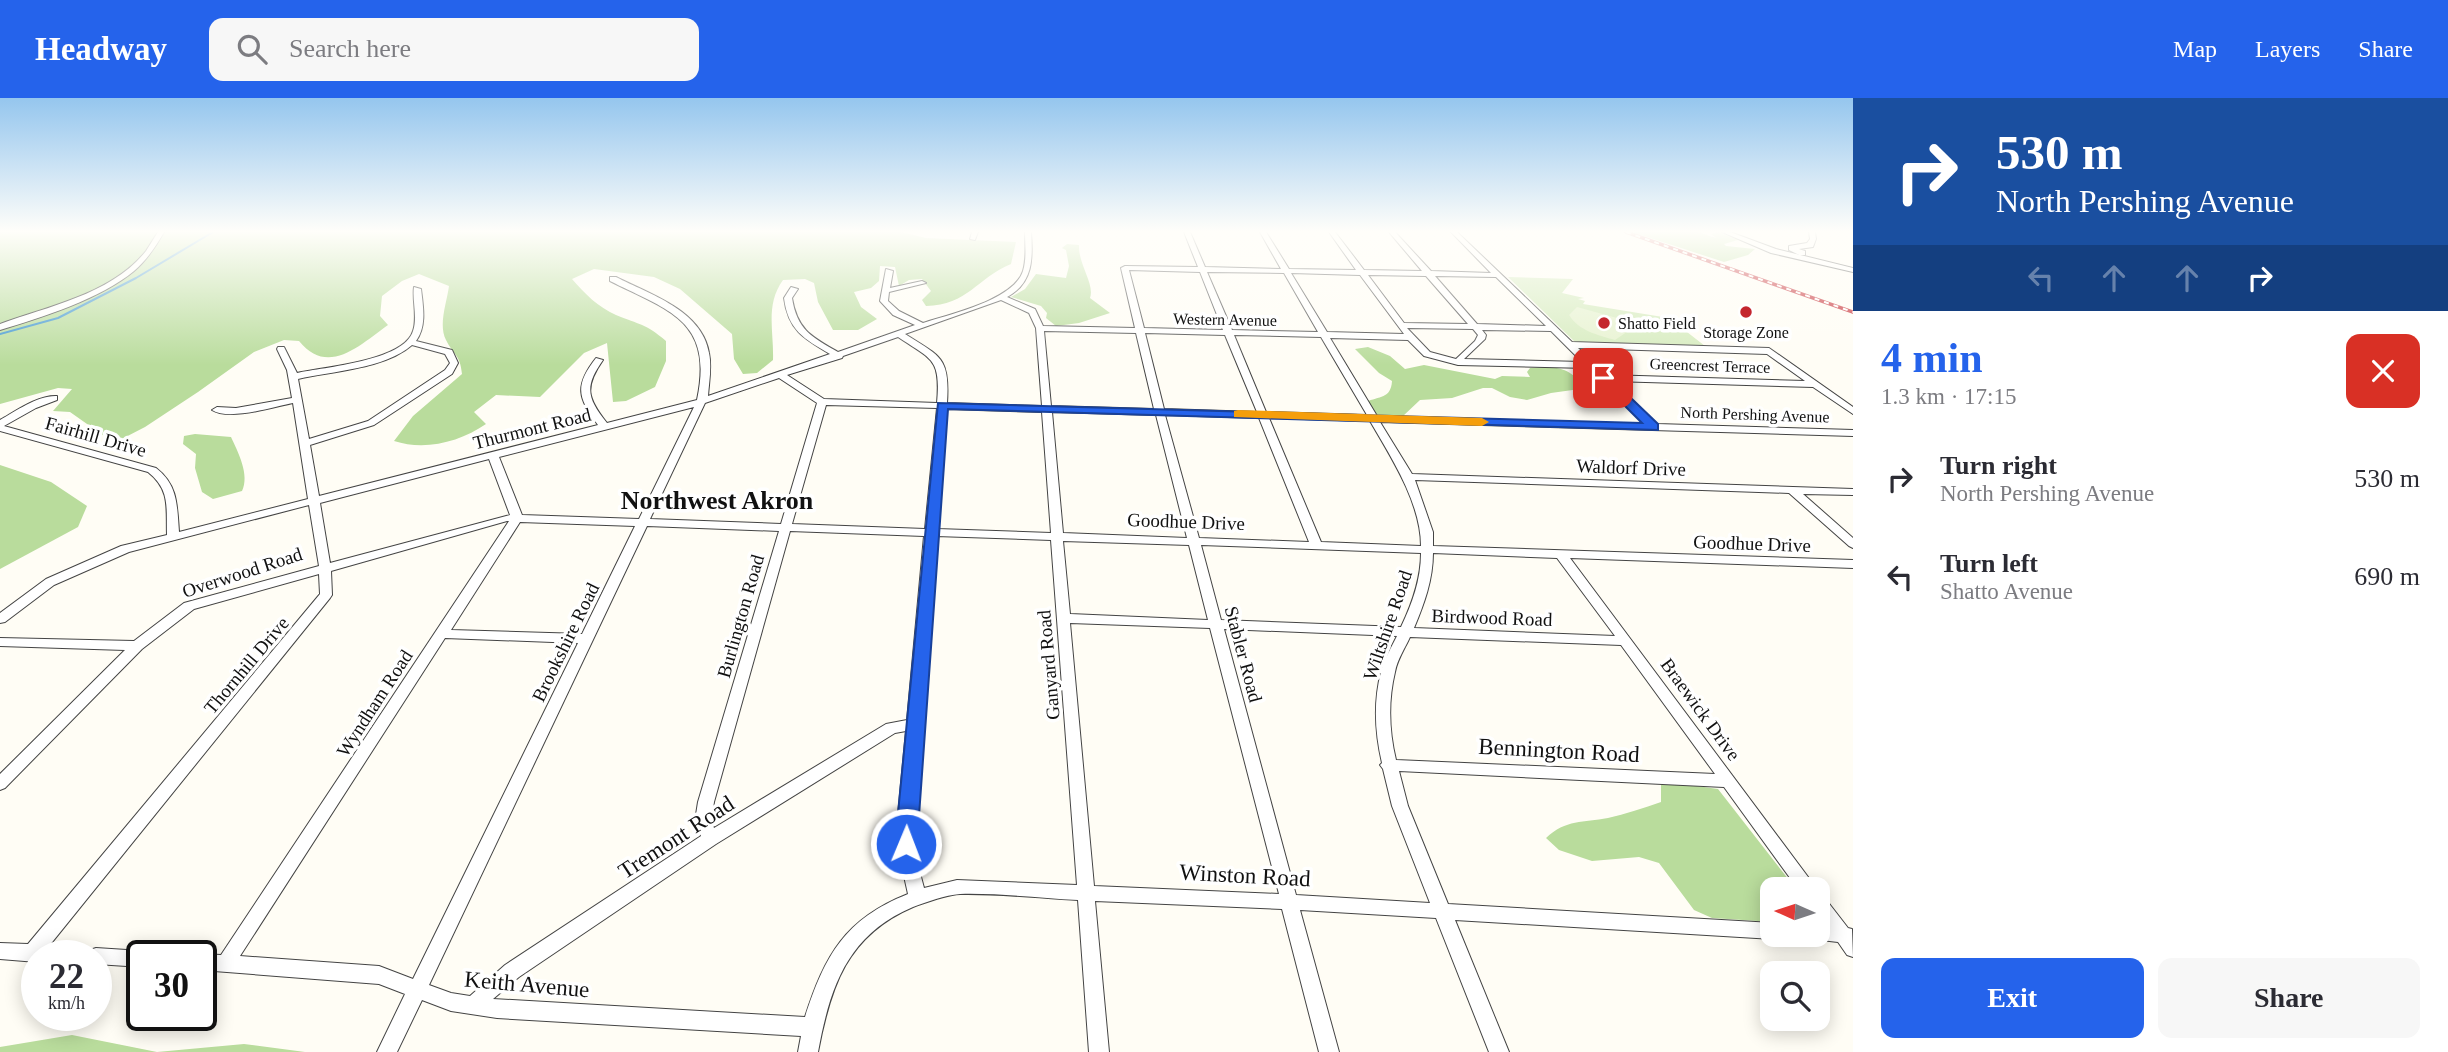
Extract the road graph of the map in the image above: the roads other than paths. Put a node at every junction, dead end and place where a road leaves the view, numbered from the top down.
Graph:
1 (122, 277) edge
2 (887, 277) edge
3 (1026, 277) edge
4 (1127, 277) edge
5 (1205, 277) edge
6 (1289, 277) edge
7 (1365, 277) edge
8 (1432, 277) edge
9 (1501, 277) edge
10 (613, 279) dead end
11 (922, 283) dead end
12 (417, 289) dead end
13 (794, 289) dead end
14 (885, 291) junction
15 (1002, 298) junction
16 (1401, 325) junction
17 (923, 326) junction
18 (0, 327) edge
19 (1476, 327) junction
20 (1040, 328) junction
21 (1554, 329) junction
22 (1141, 331) junction
23 (1228, 333) junction
24 (899, 334) junction
25 (1323, 335) junction
26 (1410, 337) junction
27 (411, 342) junction
28 (1570, 345) junction
29 (281, 349) dead end
30 (1762, 350) joint
31 (839, 356) junction
32 (599, 360) dead end
33 (1458, 362) junction
34 (1591, 366) junction
35 (782, 376) junction
36 (293, 377) junction
37 (1603, 378) junction
38 (1816, 384) junction
39 (54, 398) dead end
40 (296, 400) junction
41 (701, 402) junction
42 (822, 402) junction
43 (942, 405) junction
44 (1046, 408) junction
45 (217, 410) dead end
46 (1160, 411) junction
47 (1853, 411) edge
48 (1262, 415) junction
49 (1372, 418) junction
50 (0, 426) edge
51 (1654, 427) junction
52 (605, 428) junction
53 (1853, 433) edge
54 (304, 444) junction
55 (493, 456) junction
56 (1408, 477) junction
57 (1792, 490) junction
58 (1853, 492) edge
59 (314, 501) junction
60 (517, 518) junction
61 (645, 521) junction
62 (785, 526) junction
63 (931, 531) junction
64 (1056, 534) junction
65 (173, 536) junction
66 (1194, 539) junction
67 (1316, 544) junction
68 (1853, 544) edge
69 (1428, 549) junction
70 (1561, 554) junction
71 (1853, 564) edge
72 (325, 567) junction
73 (1063, 618) junction
74 (0, 619) edge
75 (1216, 624) junction
76 (1405, 632) junction
77 (442, 634) junction
78 (588, 639) junction
79 (1625, 641) junction
80 (0, 642) edge
81 (137, 646) junction
82 (914, 724) junction
83 (1388, 765) junction
84 (1727, 781) junction
85 (0, 784) edge
86 (710, 839) junction
87 (1799, 877) edge
88 (1085, 891) junction
89 (917, 895) junction
90 (1291, 902) junction
91 (1443, 912) junction
92 (1830, 916) edge
93 (1760, 930) edge
94 (1830, 936) edge
95 (43, 940) edge
96 (1850, 940) edge
97 (0, 951) edge
98 (21, 952) edge
99 (217, 963) edge
100 (225, 964) junction
101 (418, 988) junction
102 (472, 1006) junction
103 (811, 1027) junction
104 (387, 1052) edge
105 (808, 1052) edge
106 (1099, 1052) edge
107 (1329, 1052) edge
108 (1499, 1052) edge

1 - 18 street
2 - 14 street
3 - 15 street, Thurmont Road
4 - 22 street, Stabler Road
5 - 23 street
6 - 25 street, Wiltshire Road
7 - 16 street
8 - 19 street
9 - 21 street
10 - 41 street, Brookshire Road
11 - 14 street
12 - 27 street
13 - 31 street
14 - 17 street
15 - 17 street, Thurmont Road
15 - 20 street
16 - 19 street
16 - 26 street
17 - 24 street, Thurmont Road
19 - 21 street
19 - 33 street
20 - 22 street, Western Avenue
20 - 44 street, Ganyard Road
21 - 28 street
22 - 23 street, Western Avenue
22 - 46 street, Stabler Road
23 - 25 street, Western Avenue
23 - 48 street
24 - 31 street, Thurmont Road
24 - 43 street
25 - 26 street, Western Avenue
25 - 49 street, Wiltshire Road
26 - 33 street
27 - 36 street
27 - 54 street
28 - 30 street
28 - 34 street
29 - 36 street, Thornhill Drive
30 - 38 street
31 - 35 street, Thurmont Road
32 - 52 street
33 - 34 street
34 - 37 street
35 - 41 street, Thurmont Road
35 - 42 street
36 - 40 street, Thornhill Drive
37 - 38 street, Greencrest Terrace
37 - 51 street
38 - 47 street
39 - 50 street, Fairhill Drive
40 - 45 street
40 - 54 street, Thornhill Drive
41 - 52 street, Thurmont Road
41 - 61 street, Brookshire Road
42 - 43 street, North Pershing Avenue
42 - 62 street, Burlington Road
43 - 44 street, North Pershing Avenue
43 - 63 street
44 - 46 street, North Pershing Avenue
44 - 64 street, Ganyard Road
46 - 48 street, North Pershing Avenue
46 - 66 street, Stabler Road
48 - 49 street, North Pershing Avenue
48 - 67 street
49 - 51 street, North Pershing Avenue
49 - 56 street, Wiltshire Road
50 - 65 street, Fairhill Drive
51 - 53 street, North Pershing Avenue
52 - 55 street, Thurmont Road
54 - 59 street, Thornhill Drive
55 - 59 street, Thurmont Road
55 - 60 street
56 - 57 street, Waldorf Drive
56 - 69 street, Wiltshire Road
57 - 58 street, Waldorf Drive
57 - 68 street
59 - 65 street, Thurmont Road
59 - 72 street, Thornhill Drive
60 - 61 street, Goodhue Drive
60 - 72 street, Overwood Road
60 - 77 street, Wyndham Road
61 - 62 street, Goodhue Drive
61 - 78 street, Brookshire Road
62 - 63 street, Goodhue Drive
62 - 86 street, Burlington Road
63 - 64 street, Goodhue Drive
63 - 82 street
64 - 66 street, Goodhue Drive
64 - 73 street, Ganyard Road
65 - 74 street, Thurmont Road
66 - 67 street, Goodhue Drive
66 - 75 street, Stabler Road
67 - 69 street, Goodhue Drive
69 - 70 street, Goodhue Drive
69 - 76 street, Wiltshire Road
70 - 71 street, Goodhue Drive
70 - 79 street, Braewick Drive
72 - 81 street, Overwood Road
72 - 95 street, Thornhill Drive
73 - 75 street, Birdwood Road
73 - 88 street, Ganyard Road
75 - 76 street, Birdwood Road
75 - 90 street, Stabler Road
76 - 79 street, Birdwood Road
76 - 83 street, Wiltshire Road
77 - 78 street
77 - 100 street, Wyndham Road
78 - 101 street, Brookshire Road
79 - 84 street, Braewick Drive
80 - 81 street
81 - 85 street, Overwood Road
82 - 86 street, Tremont Road
82 - 89 street
83 - 84 street, Bennington Road
83 - 91 street, Wiltshire Road
84 - 87 street, Braewick Drive
86 - 102 street, Tremont Road
88 - 89 street, Winston Road
88 - 90 street, Winston Road
88 - 106 street, Ganyard Road
89 - 103 street, Winston Road
90 - 91 street, Winston Road
90 - 107 street, Stabler Road
91 - 93 street, Winston Road
91 - 108 street, Wiltshire Road
92 - 96 street
94 - 96 street
97 - 98 street
99 - 100 street, Keith Avenue
100 - 101 street, Keith Avenue
101 - 102 street, Keith Avenue
101 - 104 street, Brookshire Road
102 - 103 street, Keith Avenue
103 - 105 street, Winston Road

